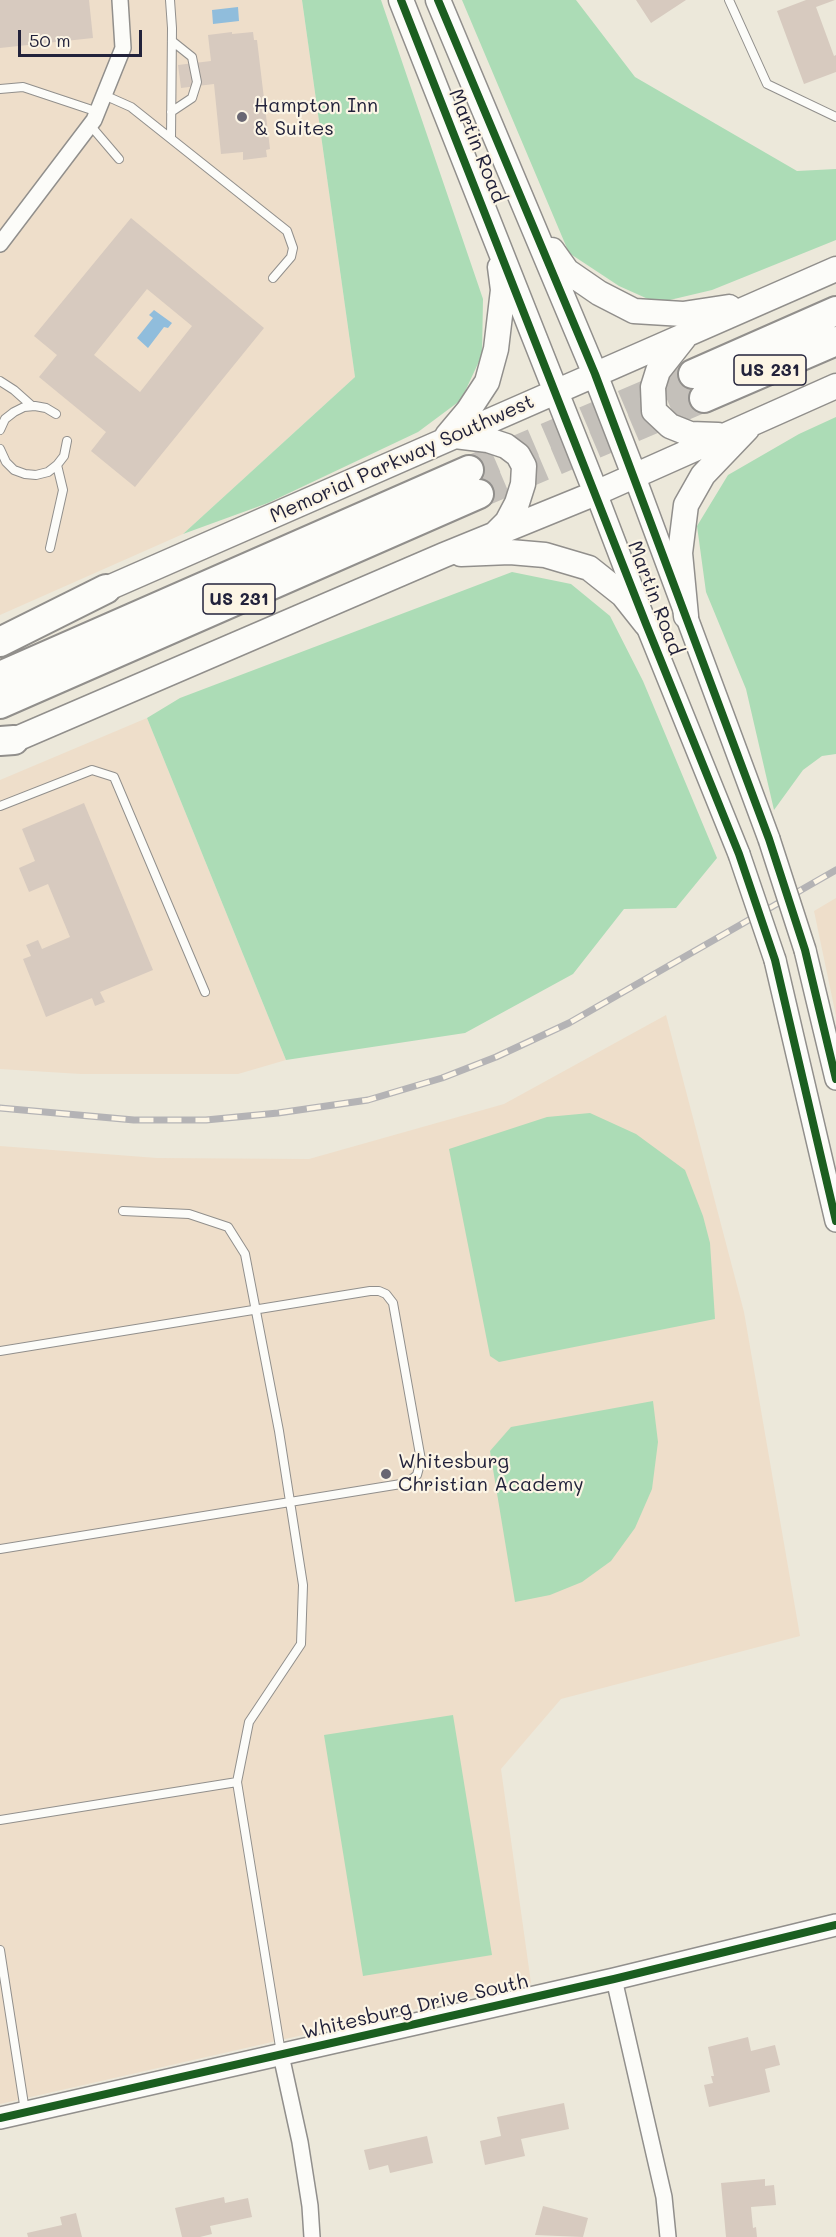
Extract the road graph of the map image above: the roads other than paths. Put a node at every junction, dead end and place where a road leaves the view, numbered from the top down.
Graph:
1 (120, 0) edge
2 (170, 0) edge
3 (401, 0) edge
4 (438, 0) edge
5 (729, 0) edge
6 (172, 40) junction
7 (0, 89) edge
8 (104, 95) junction
9 (171, 112) junction
10 (836, 117) edge
11 (94, 119) junction
12 (171, 138) junction
13 (119, 159) dead end
14 (533, 226) junction
15 (496, 238) junction
16 (0, 244) edge
17 (836, 269) edge
18 (273, 278) dead end
19 (758, 303) junction
20 (836, 311) edge
21 (687, 334) junction
22 (836, 341) edge
23 (596, 374) junction
24 (0, 381) edge
25 (836, 386) edge
26 (555, 390) junction
27 (32, 406) junction
28 (56, 414) dead end
29 (753, 422) junction
30 (0, 430) edge
31 (723, 436) junction
32 (448, 439) junction
33 (67, 441) dead end
34 (0, 451) edge
35 (57, 465) junction
36 (634, 475) junction
37 (597, 494) junction
38 (494, 534) junction
39 (50, 548) dead end
40 (444, 555) junction
41 (106, 588) junction
42 (686, 616) junction
43 (646, 624) junction
44 (0, 633) edge
45 (0, 642) edge
46 (0, 676) edge
47 (0, 704) edge
48 (5, 743) edge
49 (0, 806) edge
50 (206, 992) dead end
51 (836, 1079) edge
52 (123, 1211) dead end
53 (836, 1221) edge
54 (255, 1309) junction
55 (0, 1351) edge
56 (290, 1501) junction
57 (0, 1550) edge
58 (237, 1782) junction
59 (0, 1820) edge
60 (836, 1925) edge
61 (0, 1950) edge
62 (614, 1979) junction
63 (281, 2055) junction
64 (25, 2112) junction
65 (0, 2118) edge
66 (312, 2237) edge
67 (668, 2237) edge

1 - 8 street
2 - 6 lane
3 - 15 main road, Martin Road
4 - 14 main road, Martin Road
5 - 10 lane
6 - 9 lane
6 - 9 lane
7 - 11 lane
8 - 11 street
8 - 12 lane
9 - 12 lane
11 - 13 lane
11 - 16 street
12 - 18 lane
14 - 19 main road
14 - 23 main road, Martin Road
15 - 26 main road, Martin Road
15 - 32 main road
17 - 19 main road, Memorial Parkway Southwest
19 - 21 main road, Memorial Parkway Southwest
20 - 22 highway, US 231
21 - 23 main road, Memorial Parkway Southwest
21 - 31 main road
23 - 26 main road, Memorial Parkway Southwest
23 - 36 main road, Martin Road
24 - 27 lane
25 - 29 main road
26 - 32 main road, Memorial Parkway Southwest
26 - 37 main road, Martin Road
27 - 28 lane
27 - 30 lane
29 - 31 main road
29 - 42 main road
31 - 36 main road
32 - 38 main road
32 - 41 main road, Memorial Parkway Southwest
33 - 35 lane
34 - 35 lane
35 - 39 lane
36 - 37 main road
36 - 42 main road, Martin Road
37 - 38 main road
37 - 43 main road, Martin Road
38 - 40 main road
40 - 43 main road
40 - 48 main road
41 - 44 main road, Memorial Parkway Southwest
41 - 45 highway
42 - 51 main road, Martin Road, bridge
43 - 53 main road, Martin Road, bridge
46 - 47 highway, Memorial Parkway Southwest / US 231
49 - 50 lane
52 - 54 lane
54 - 55 lane
54 - 56 lane
54 - 56 lane
56 - 57 lane
56 - 58 lane
58 - 59 lane
58 - 63 lane
60 - 62 main road, Whitesburg Drive South
61 - 64 lane
62 - 63 main road, Whitesburg Drive South
62 - 67 street
63 - 64 main road, Whitesburg Drive South
63 - 66 street
64 - 65 main road, Whitesburg Drive South

